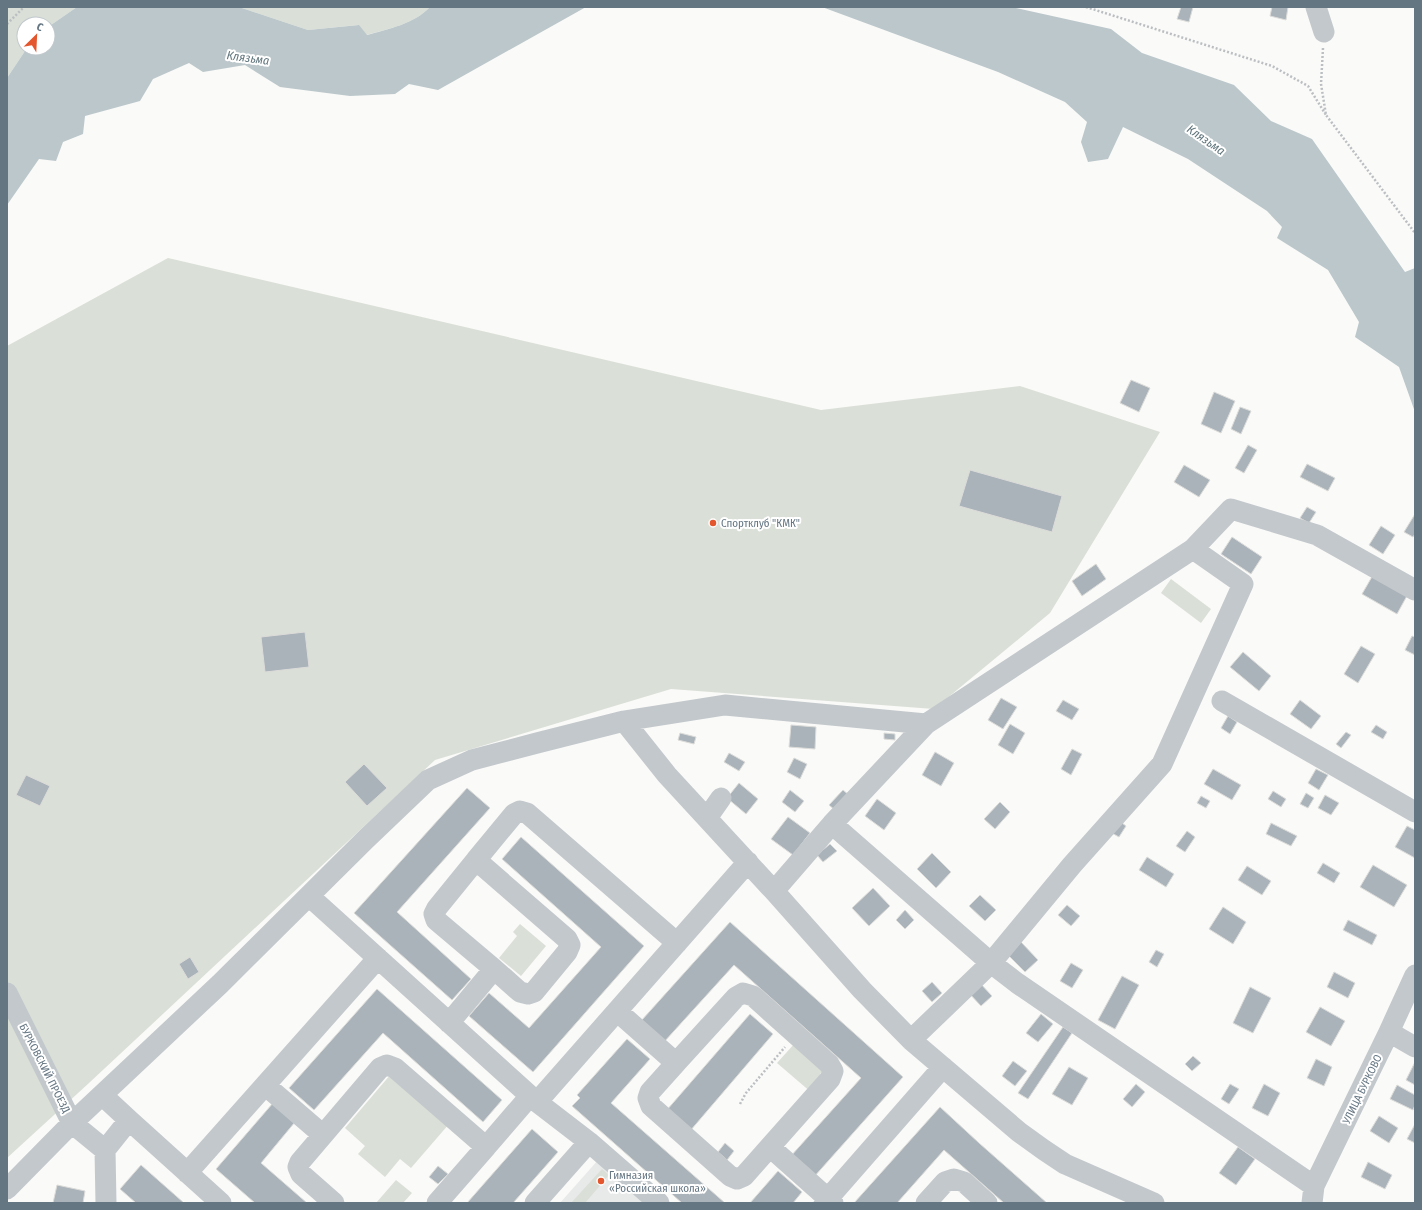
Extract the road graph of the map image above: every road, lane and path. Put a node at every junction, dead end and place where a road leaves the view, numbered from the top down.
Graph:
1 (24, 7) edge
2 (1086, 7) edge
3 (1316, 7) edge
4 (7, 24) edge
5 (1324, 32) joint
6 (1326, 115) junction
7 (1415, 232) edge
8 (1193, 549) junction
9 (1415, 590) edge
10 (1222, 701) dead end
11 (627, 715) junction
12 (926, 724) junction
13 (721, 798) dead end
14 (1415, 812) edge
15 (707, 818) junction
16 (832, 824) junction
17 (476, 860) junction
18 (748, 862) junction
19 (774, 891) junction
20 (308, 896) junction
21 (676, 943) junction
22 (378, 958) junction
23 (991, 963) junction
24 (494, 969) junction
25 (1415, 975) edge
26 (7, 993) edge
27 (617, 1011) junction
28 (449, 1023) junction
29 (1389, 1032) junction
30 (796, 1034) junction
31 (911, 1040) junction
32 (1415, 1047) edge
33 (676, 1064) junction
34 (943, 1067) junction
35 (265, 1085) junction
36 (102, 1095) junction
37 (534, 1099) junction
38 (740, 1104) dead end
39 (129, 1120) junction
40 (72, 1123) junction
41 (323, 1135) junction
42 (589, 1142) junction
43 (486, 1147) junction
44 (770, 1147) junction
45 (105, 1150) junction
46 (187, 1172) junction
47 (7, 1188) edge
48 (1313, 1194) edge
49 (828, 1202) edge
50 (106, 1203) edge
51 (222, 1203) edge
52 (334, 1203) edge
53 (437, 1203) edge
54 (536, 1203) edge
55 (659, 1203) edge
56 (926, 1203) edge
57 (987, 1203) edge
58 (1154, 1203) edge

1 - 4 path
2 - 6 path
3 - 5 street
5 - 6 path
6 - 7 path
8 - 9 street
8 - 12 street
8 - 23 street
10 - 14 street
11 - 12 street
11 - 15 street
11 - 20 street
12 - 16 street
13 - 15 street
15 - 18 street
16 - 19 street
16 - 23 street
17 - 21 street
17 - 24 street
17 - 24 street
18 - 19 street
18 - 21 street
19 - 31 street
20 - 22 street
20 - 36 street
21 - 27 street
22 - 28 street
22 - 35 street
23 - 31 street
23 - 48 street
24 - 28 street
25 - 29 street, УЛИЦА БУРКОВО
26 - 40 street, БУРКОВСКИЙ ПРОЕЗД
27 - 33 street
27 - 37 street
28 - 37 street
29 - 32 street
29 - 48 street, УЛИЦА БУРКОВО
30 - 33 street
30 - 38 path
30 - 44 street
31 - 34 street
33 - 44 street
34 - 49 street
34 - 58 street
35 - 41 street
35 - 46 street
36 - 39 street
36 - 40 street
37 - 42 street
37 - 43 street
39 - 45 street
39 - 46 street
40 - 45 street
40 - 47 street
41 - 43 street
41 - 52 street
42 - 54 street
42 - 55 street
43 - 53 street
44 - 49 street
45 - 50 street
46 - 51 street
56 - 57 street

